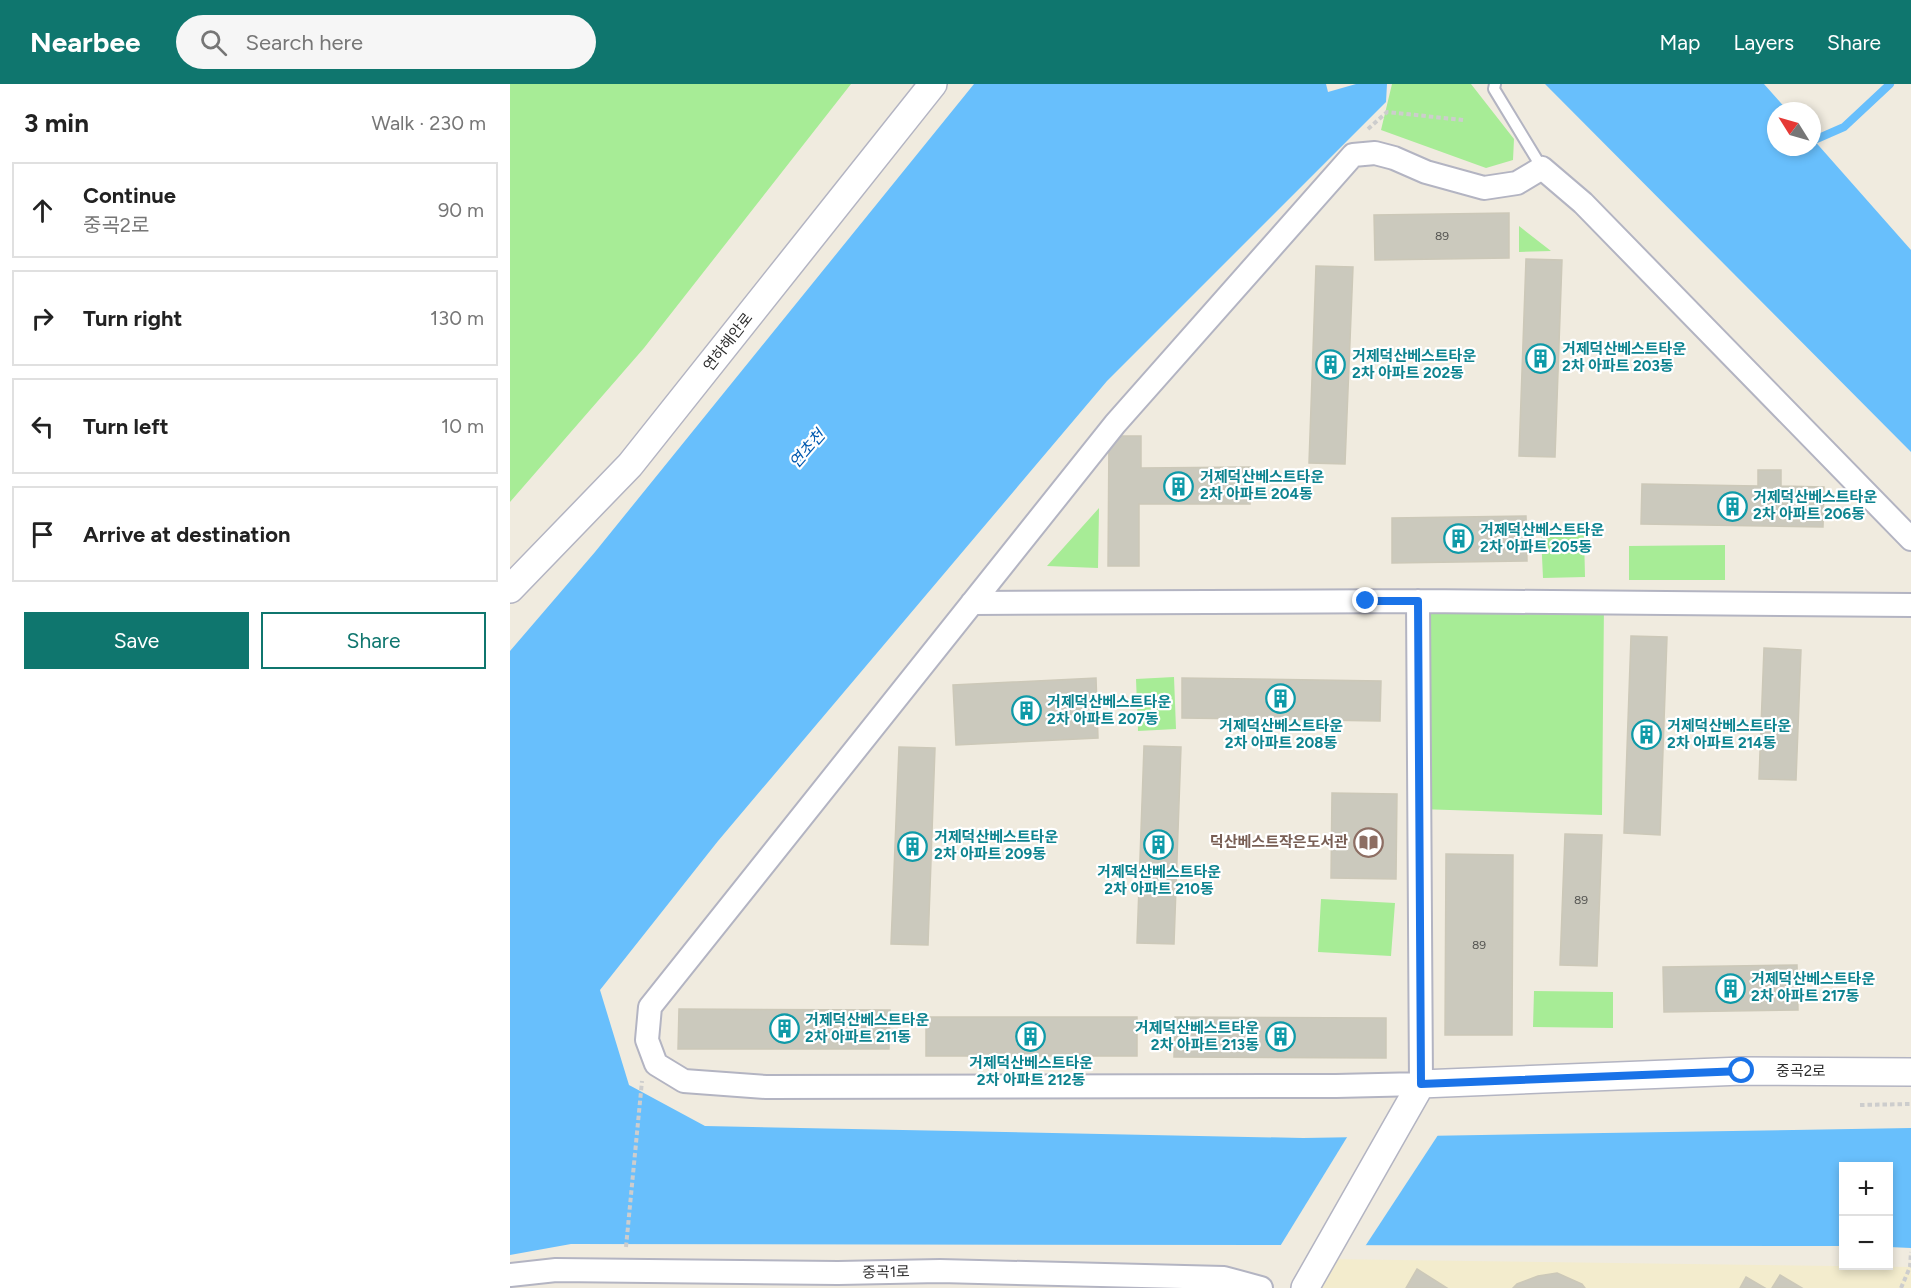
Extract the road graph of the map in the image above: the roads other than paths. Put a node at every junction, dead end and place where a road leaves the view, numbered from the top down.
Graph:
1 (933, 84) edge
2 (1495, 84) edge
3 (1542, 168) junction
4 (1911, 539) edge
5 (510, 589) edge
6 (1418, 601) junction
7 (972, 603) junction
8 (1911, 605) edge
9 (1911, 1072) edge
10 (1417, 1092) junction
11 (510, 1275) edge
12 (837, 1280) edge
13 (1262, 1288) edge
14 (1305, 1288) edge

1 - 5 street, 연하해안로
2 - 3 lane
3 - 4 street
3 - 7 street
6 - 7 street
6 - 8 street
6 - 10 street
7 - 10 street
9 - 10 street, 중곡2로
10 - 14 street
11 - 12 street, 중곡1로
12 - 13 street, 중곡1로

